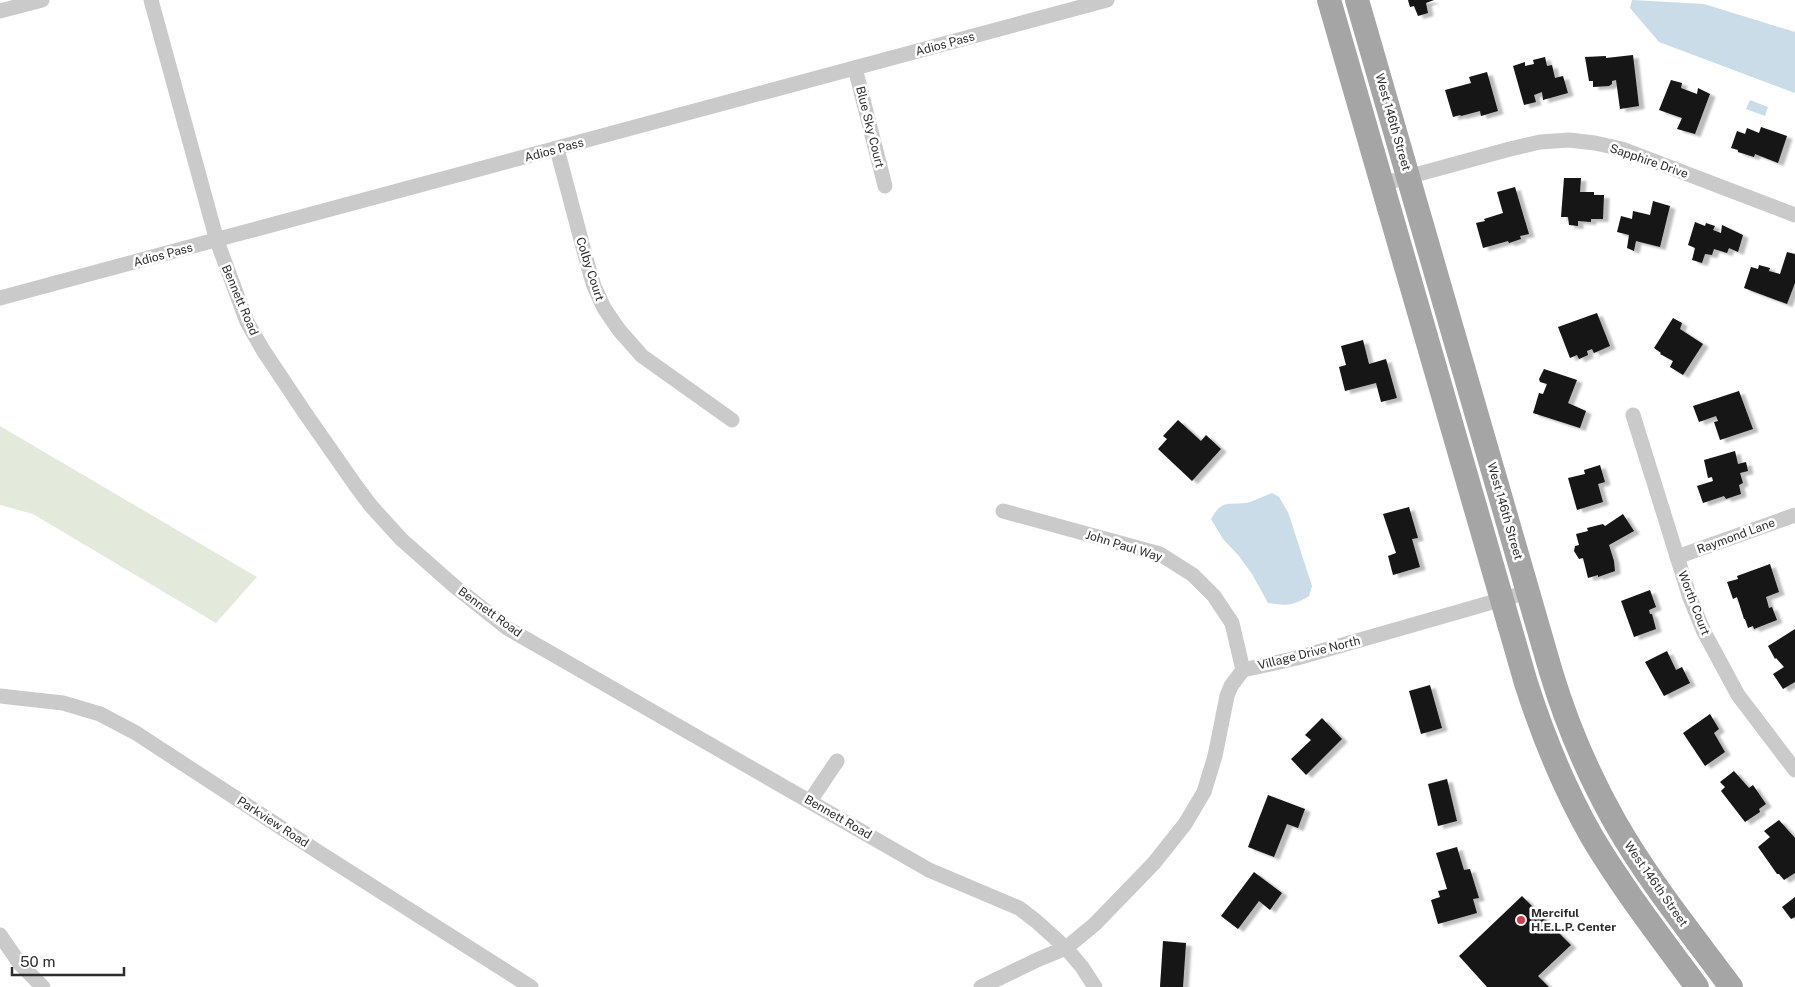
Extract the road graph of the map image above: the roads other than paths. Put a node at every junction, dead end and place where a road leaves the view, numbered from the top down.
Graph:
1 (42, 0) edge
2 (151, 0) edge
3 (1107, 0) edge
4 (1329, 0) edge
5 (1357, 0) edge
6 (0, 11) edge
7 (855, 68) junction
8 (557, 149) junction
9 (1408, 176) junction
10 (1382, 184) junction
11 (885, 186) dead end
12 (1795, 215) edge
13 (216, 241) junction
14 (0, 298) edge
15 (1633, 415) dead end
16 (732, 420) dead end
17 (1003, 511) dead end
18 (1795, 515) edge
19 (1677, 557) junction
20 (1528, 592) junction
21 (1502, 600) junction
22 (1243, 670) junction
23 (0, 696) edge
24 (837, 761) dead end
25 (1795, 770) edge
26 (810, 801) junction
27 (0, 935) edge
28 (1066, 948) junction
29 (43, 987) edge
30 (531, 987) edge
31 (981, 987) edge
32 (1095, 987) edge
33 (1697, 987) edge
34 (1730, 987) edge

1 - 6 street
2 - 13 street, Bennett Road
3 - 7 street, Adios Pass
4 - 10 main road
5 - 9 main road, West 146th Street
7 - 8 street, Adios Pass
7 - 11 street, Blue Sky Court
8 - 13 street, Adios Pass
8 - 16 street, Colby Court
9 - 10 street, Sapphire Drive
9 - 12 street, Sapphire Drive
9 - 20 main road, West 146th Street
10 - 21 main road
13 - 14 street, Adios Pass
13 - 26 street, Bennett Road
15 - 19 street, Worth Court
17 - 22 street, John Paul Way
18 - 19 street, Raymond Lane
19 - 25 street, Worth Court
20 - 21 street, Village Drive North
20 - 34 main road, West 146th Street
21 - 22 street, Village Drive North
21 - 33 main road
22 - 28 street, Village Drive North
23 - 30 street, Parkview Road
24 - 26 street
26 - 28 street, Bennett Road
27 - 29 street
28 - 31 street, Village Drive North
28 - 32 street, Bennett Road

